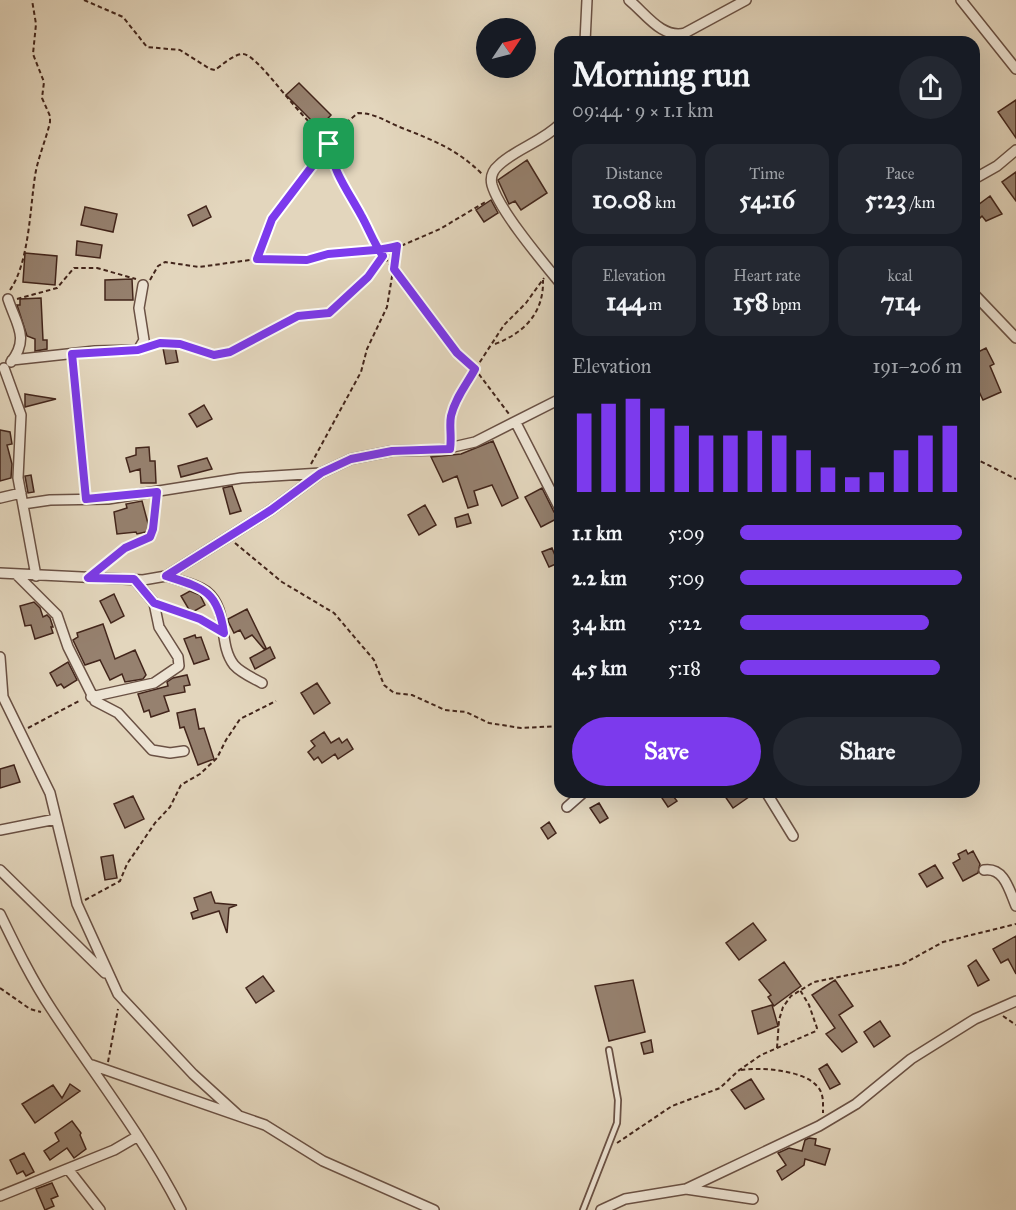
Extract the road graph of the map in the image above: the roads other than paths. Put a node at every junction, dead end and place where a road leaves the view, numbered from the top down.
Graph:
1 (587, 0) edge
2 (629, 0) edge
3 (746, 0) edge
4 (961, 0) edge
5 (585, 36) edge
6 (1016, 69) edge
7 (554, 129) edge
8 (1016, 150) edge
9 (980, 176) edge
10 (554, 276) edge
11 (143, 285) road end
12 (8, 299) road end
13 (980, 300) edge
14 (1016, 338) edge
15 (12, 360) junction
16 (2, 370) edge
17 (554, 402) edge
18 (516, 423) junction
19 (321, 473) junction
20 (21, 493) junction
21 (554, 497) edge
22 (0, 498) edge
23 (23, 504) junction
24 (0, 573) edge
25 (16, 575) junction
26 (36, 576) junction
27 (166, 576) junction
28 (134, 579) junction
29 (0, 657) edge
30 (262, 683) dead end
31 (89, 693) junction
32 (184, 751) dead end
33 (577, 798) edge
34 (770, 798) edge
35 (567, 807) dead end
36 (56, 819) junction
37 (0, 830) edge
38 (793, 836) dead end
39 (0, 870) edge
40 (984, 870) dead end
41 (1016, 906) edge
42 (0, 914) edge
43 (110, 977) junction
44 (1016, 1001) edge
45 (609, 1050) dead end
46 (92, 1065) junction
47 (238, 1115) junction
48 (138, 1136) junction
49 (68, 1169) junction
50 (686, 1189) junction
51 (0, 1196) edge
52 (753, 1199) dead end
53 (100, 1210) edge
54 (181, 1210) edge
55 (434, 1210) edge
56 (583, 1210) edge
57 (601, 1210) edge

1 - 5 street
2 - 3 street
4 - 6 street
7 - 10 street
8 - 9 street
11 - 15 street
12 - 15 street
13 - 14 street
15 - 16 street
16 - 20 street
17 - 18 street
18 - 19 street
18 - 21 street
19 - 23 street
19 - 27 street
20 - 22 street
20 - 23 street
23 - 26 street
24 - 25 street
25 - 26 street
25 - 31 street
26 - 28 street
27 - 28 street
27 - 30 street
28 - 31 street
29 - 36 street
31 - 32 street
33 - 35 street
34 - 38 street
36 - 37 street
36 - 43 street
39 - 43 street
40 - 41 street
42 - 46 street
43 - 47 street
44 - 50 street
45 - 56 lane
46 - 47 street
46 - 48 street
47 - 55 street
48 - 49 street
48 - 54 street
49 - 51 street
49 - 53 street
50 - 52 street
50 - 57 street

